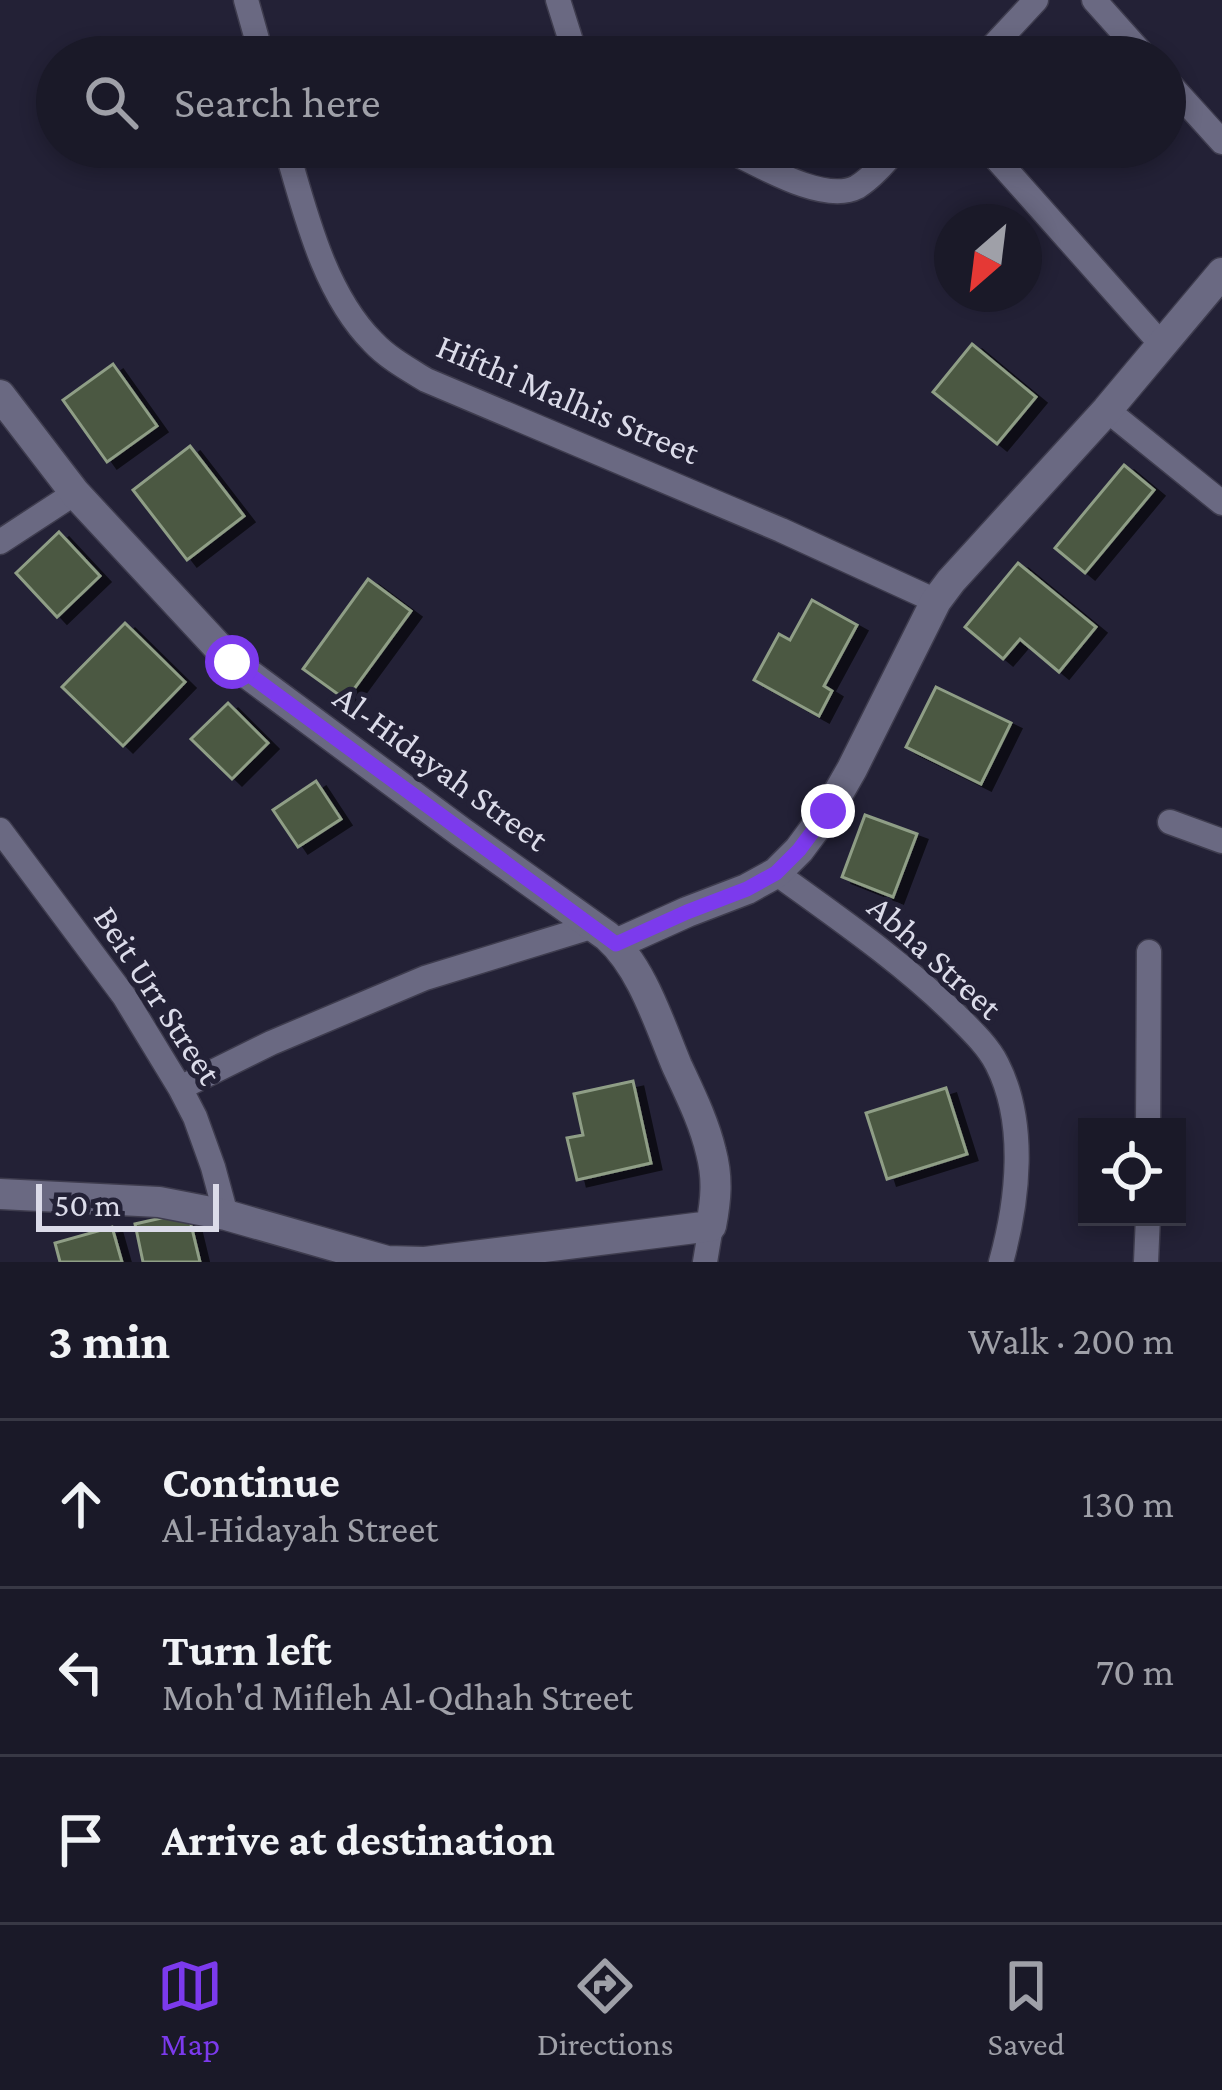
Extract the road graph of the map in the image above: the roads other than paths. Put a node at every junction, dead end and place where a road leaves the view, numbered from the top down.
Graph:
1 (246, 0) edge
2 (558, 0) edge
3 (1036, 0) edge
4 (1094, 0) edge
5 (256, 36) edge
6 (569, 36) edge
7 (1003, 36) edge
8 (1126, 36) edge
9 (1186, 102) edge
10 (1222, 142) edge
11 (293, 168) edge
12 (768, 168) edge
13 (879, 168) edge
14 (1005, 168) edge
15 (1222, 273) edge
16 (1162, 345) junction
17 (0, 394) edge
18 (1107, 410) junction
19 (75, 493) junction
20 (1222, 503) edge
21 (0, 542) edge
22 (937, 601) junction
23 (1170, 822) dead end
24 (0, 830) edge
25 (1222, 841) edge
26 (776, 873) junction
27 (605, 935) junction
28 (1149, 952) dead end
29 (180, 1088) junction
30 (1148, 1118) edge
31 (0, 1194) edge
32 (226, 1215) junction
33 (711, 1226) junction
34 (1148, 1226) edge
35 (387, 1261) edge
36 (424, 1262) edge
37 (705, 1262) edge
38 (1001, 1262) edge
39 (1146, 1262) edge

1 - 5 street
2 - 6 street
3 - 7 street
4 - 8 street
9 - 10 street
11 - 22 street, Hifthi Malhis Street
12 - 13 street
14 - 16 street
15 - 16 street
16 - 18 street
17 - 19 street, Al-Hidayah Street
18 - 20 street
18 - 22 street
19 - 21 street
19 - 27 street, Al-Hidayah Street
22 - 26 street
23 - 25 street
24 - 29 street, Beit Urr Street
26 - 27 street
26 - 38 street, Abha Street
27 - 29 street
27 - 33 street, Al-Hidayah Street
28 - 30 street
29 - 32 street, Beit Urr Street
31 - 32 street
32 - 35 street
33 - 36 street
33 - 37 street, Al-Hidayah Street
34 - 39 street
35 - 36 street

